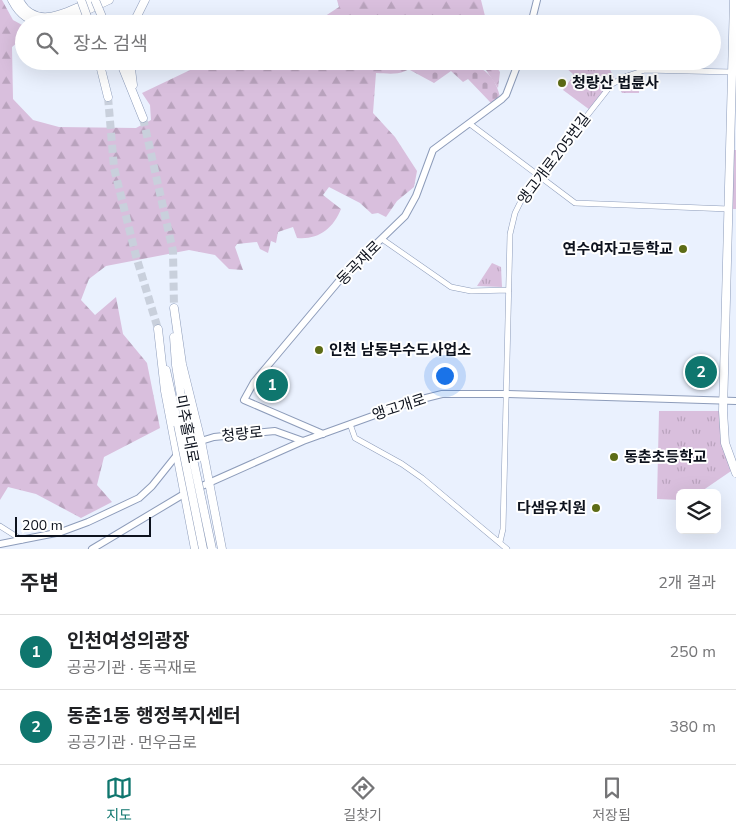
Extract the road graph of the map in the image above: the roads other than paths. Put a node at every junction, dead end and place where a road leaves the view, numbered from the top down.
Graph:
1 (12, 0) edge
2 (19, 0) edge
3 (82, 0) edge
4 (95, 0) edge
5 (108, 0) edge
6 (145, 0) edge
7 (537, 0) edge
8 (734, 0) edge
9 (23, 15) edge
10 (34, 15) edge
11 (61, 15) edge
12 (70, 15) edge
13 (87, 15) edge
14 (101, 15) edge
15 (138, 15) edge
16 (533, 15) edge
17 (101, 70) edge
18 (124, 70) edge
19 (131, 70) edge
20 (516, 70) edge
21 (732, 72) junction
22 (108, 97) tunnel mouth
23 (135, 97) junction
24 (143, 118) tunnel mouth
25 (470, 124) junction
26 (539, 177) junction
27 (729, 209) junction
28 (382, 239) junction
29 (509, 290) junction
30 (506, 394) junction
31 (723, 400) junction
32 (736, 401) edge
33 (181, 423) junction
34 (350, 424) junction
35 (323, 434) junction
36 (201, 441) junction
37 (303, 441) junction
38 (176, 456) junction
39 (736, 473) edge
40 (209, 483) junction
41 (184, 494) junction
42 (0, 526) edge
43 (22, 540) junction
44 (500, 542) junction
45 (0, 544) edge
46 (92, 549) edge
47 (195, 549) edge
48 (204, 549) edge
49 (212, 549) edge
50 (222, 549) edge
51 (507, 549) edge

1 - 9 main road
2 - 10 main road
3 - 13 main road, bridge
4 - 11 main road
4 - 14 main road, bridge
5 - 12 main road
6 - 15 main road
7 - 16 street
8 - 21 main road
17 - 22 main road
18 - 23 main road
19 - 23 main road
20 - 25 street, 동곡재로
21 - 26 street, 앵고개로205번길
21 - 27 main road
23 - 24 main road
25 - 26 street
25 - 28 street, 동곡재로
26 - 27 street
26 - 29 street, 앵고개로205번길
27 - 31 main road
28 - 29 street
28 - 35 street, 동곡재로
29 - 30 street, 앵고개로205번길
30 - 31 street, 앵고개로
30 - 34 street, 앵고개로
30 - 44 street, 앵고개로205번길
31 - 32 street, 앵고개로
31 - 39 main road
33 - 36 main road, 미추홀대로
33 - 38 main road, 미추홀대로
33 - 48 main road, 미추홀대로, bridge
33 - 49 main road, 미추홀대로, bridge
34 - 35 street, 앵고개로
34 - 44 street
35 - 37 street, 앵고개로
36 - 37 street, 청량로
36 - 38 street, 청량로
36 - 40 main road
37 - 40 street, 앵고개로
38 - 41 main road
38 - 43 street, 청량로
40 - 41 street, 앵고개로
40 - 50 main road
41 - 46 street, 앵고개로
41 - 47 main road
42 - 43 street
43 - 45 street, 청량로
44 - 51 street

